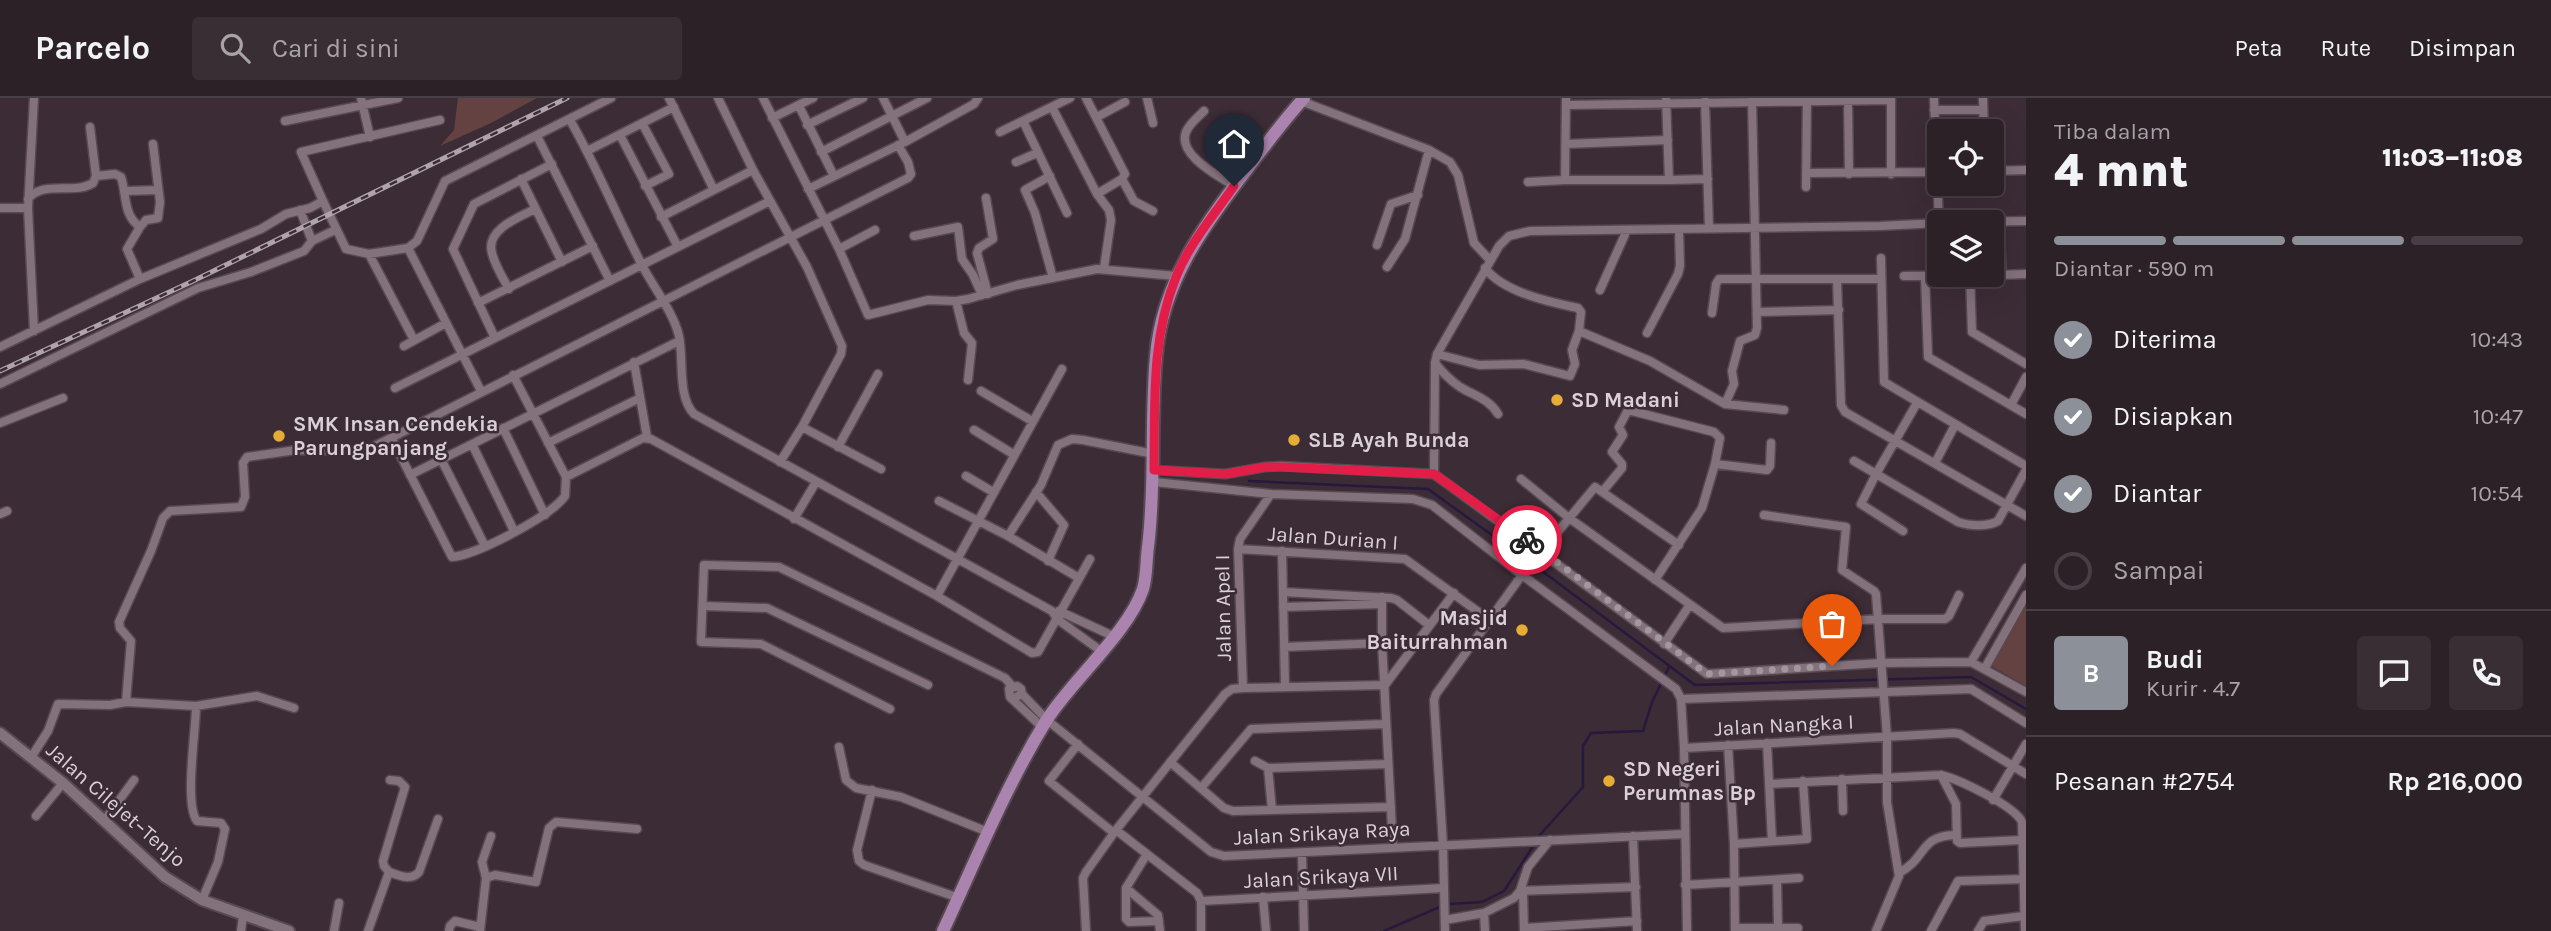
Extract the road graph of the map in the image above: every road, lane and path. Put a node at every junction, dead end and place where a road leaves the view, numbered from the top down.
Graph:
1 (34, 98) edge
2 (398, 98) edge
3 (611, 98) edge
4 (669, 98) edge
5 (718, 98) edge
6 (763, 98) edge
7 (813, 98) edge
8 (863, 98) edge
9 (883, 98) edge
10 (927, 98) edge
11 (978, 98) edge
12 (1070, 98) edge
13 (1086, 98) edge
14 (1147, 98) edge
15 (1934, 98) edge
16 (1983, 98) edge
17 (1891, 99) edge
18 (853, 100) edge
19 (1303, 100) edge
20 (1752, 100) edge
21 (1807, 100) edge
22 (1604, 101) edge
23 (1666, 101) edge
24 (1705, 101) edge
25 (1848, 101) junction
26 (362, 102) edge
27 (1125, 102) dead end
28 (1566, 102) edge
29 (1637, 102) edge
30 (799, 106) junction
31 (674, 107) junction
32 (1052, 107) junction
33 (1934, 110) junction
34 (1983, 110) junction
35 (1204, 111) dead end
36 (891, 116) junction
37 (1097, 117) junction
38 (772, 118) junction
39 (1934, 119) edge
40 (1983, 119) edge
41 (440, 120) dead end
42 (570, 120) junction
43 (285, 121) dead end
44 (1023, 121) junction
45 (642, 123) junction
46 (1153, 123) dead end
47 (807, 125) junction
48 (90, 127) dead end
49 (1000, 132) dead end
50 (620, 135) junction
51 (537, 136) junction
52 (370, 137) junction
53 (1668, 140) junction
54 (901, 143) junction
55 (153, 144) dead end
56 (1566, 144) junction
57 (1429, 150) junction
58 (587, 151) junction
59 (821, 152) junction
60 (1037, 153) junction
61 (1016, 162) dead end
62 (552, 164) junction
63 (753, 170) junction
64 (2004, 170) edge
65 (2026, 170) edge
66 (1927, 172) edge
67 (1806, 173) junction
68 (1849, 174) junction
69 (1891, 174) junction
70 (96, 176) junction
71 (834, 176) junction
72 (1050, 176) junction
73 (521, 179) junction
74 (1122, 179) junction
75 (1708, 179) junction
76 (1565, 180) junction
77 (1670, 180) junction
78 (1528, 182) dead end
79 (645, 186) junction
80 (1234, 186) junction
81 (1806, 187) dead end
82 (808, 189) junction
83 (158, 190) junction
84 (714, 190) junction
85 (125, 191) junction
86 (1097, 194) junction
87 (1418, 195) junction
88 (986, 198) dead end
89 (770, 201) junction
90 (321, 202) junction
91 (28, 203) junction
92 (0, 208) edge
93 (535, 209) junction
94 (300, 210) junction
95 (1153, 211) dead end
96 (1066, 213) dead end
97 (661, 217) junction
98 (824, 219) junction
99 (2026, 221) edge
100 (2004, 222) edge
101 (1927, 223) edge
102 (140, 227) junction
103 (1709, 228) junction
104 (1755, 228) junction
105 (1679, 229) junction
106 (875, 230) dead end
107 (1627, 230) junction
108 (333, 231) junction
109 (790, 235) junction
110 (914, 236) dead end
111 (317, 239) junction
112 (1377, 245) dead end
113 (593, 246) junction
114 (678, 247) junction
115 (408, 248) junction
116 (839, 249) junction
117 (369, 254) junction
118 (1881, 258) dead end
119 (562, 262) junction
120 (1487, 264) junction
121 (642, 265) junction
122 (1387, 267) dead end
123 (1104, 268) junction
124 (2026, 274) edge
125 (2004, 275) edge
126 (1176, 276) junction
127 (1904, 276) dead end
128 (1925, 276) joint
129 (1053, 278) junction
130 (1757, 278) junction
131 (140, 279) junction
132 (1837, 279) junction
133 (1881, 279) junction
134 (610, 281) junction
135 (1970, 287) edge
136 (509, 289) junction
137 (1600, 289) dead end
138 (985, 295) junction
139 (662, 300) junction
140 (956, 301) junction
141 (478, 303) junction
142 (1839, 310) junction
143 (1758, 312) junction
144 (1712, 313) dead end
145 (446, 323) junction
146 (34, 331) junction
147 (1579, 331) junction
148 (1647, 334) dead end
149 (495, 338) junction
150 (414, 340) junction
151 (679, 341) junction
152 (404, 346) dead end
153 (0, 347) edge
154 (461, 355) junction
155 (1436, 358) junction
156 (634, 362) junction
157 (2026, 365) edge
158 (1062, 369) dead end
159 (878, 374) dead end
160 (513, 375) junction
161 (2026, 377) edge
162 (968, 380) dead end
163 (0, 384) edge
164 (395, 388) dead end
165 (481, 391) junction
166 (981, 391) dead end
167 (62, 398) dead end
168 (640, 398) junction
169 (1917, 403) junction
170 (1725, 404) junction
171 (2011, 405) junction
172 (1784, 410) dead end
173 (532, 414) junction
174 (1498, 414) dead end
175 (2026, 414) edge
176 (1032, 421) junction
177 (0, 423) edge
178 (1955, 425) junction
179 (802, 427) junction
180 (503, 428) junction
181 (974, 430) dead end
182 (647, 437) junction
183 (391, 439) junction
184 (1896, 440) junction
185 (548, 443) junction
186 (1771, 443) dead end
187 (472, 444) junction
188 (838, 447) junction
189 (1013, 454) junction
190 (1154, 454) junction
191 (441, 459) junction
192 (1854, 461) dead end
193 (780, 462) junction
194 (1935, 463) junction
195 (1715, 464) junction
196 (2026, 468) edge
197 (881, 469) dead end
198 (1237, 472) junction
199 (1434, 474) junction
200 (1876, 474) junction
201 (410, 475) junction
202 (966, 476) dead end
203 (1154, 476) junction
204 (566, 477) junction
205 (1521, 479) dead end
206 (816, 482) junction
207 (1237, 490) junction
208 (1603, 491) junction
209 (993, 492) junction
210 (1036, 492) junction
211 (1271, 494) junction
212 (939, 501) dead end
213 (2006, 504) junction
214 (545, 515) junction
215 (1764, 515) dead end
216 (2026, 516) edge
217 (1569, 518) junction
218 (794, 519) junction
219 (977, 522) junction
220 (514, 531) junction
221 (1903, 531) dead end
222 (1008, 536) junction
223 (1679, 545) junction
224 (485, 546) junction
225 (1238, 549) junction
226 (1282, 551) junction
227 (1539, 554) junction
228 (956, 559) junction
229 (1090, 559) dead end
230 (1048, 561) junction
231 (2026, 568) edge
232 (1522, 575) junction
233 (1079, 578) junction
234 (1655, 580) junction
235 (1283, 592) junction
236 (1454, 593) junction
237 (1959, 595) dead end
238 (2026, 595) edge
239 (937, 596) junction
240 (1382, 601) junction
241 (703, 606) junction
242 (1689, 606) junction
243 (1283, 607) junction
244 (1057, 614) junction
245 (1879, 619) junction
246 (1491, 621) junction
247 (1429, 625) junction
248 (1113, 636) junction
249 (1382, 643) junction
250 (1664, 644) junction
251 (1284, 647) junction
252 (1101, 651) junction
253 (1971, 662) junction
254 (1881, 666) junction
255 (1985, 668) junction
256 (928, 685) dead end
257 (1385, 685) junction
258 (1285, 686) junction
259 (1243, 688) junction
260 (1883, 691) junction
261 (2026, 692) edge
262 (1681, 699) junction
263 (126, 702) junction
264 (196, 706) junction
265 (294, 708) dead end
266 (890, 709) dead end
267 (2026, 723) edge
268 (1045, 724) junction
269 (1386, 724) junction
270 (0, 733) edge
271 (1887, 737) junction
272 (1767, 743) junction
273 (1078, 744) junction
274 (2026, 744) edge
275 (1728, 745) junction
276 (839, 747) dead end
277 (1684, 748) junction
278 (32, 756) junction
279 (1255, 761) dead end
280 (1170, 762) junction
281 (1388, 764) junction
282 (2013, 766) junction
283 (1268, 768) junction
284 (2026, 774) edge
285 (1941, 775) junction
286 (1886, 776) junction
287 (1842, 779) junction
288 (134, 780) dead end
289 (390, 780) dead end
290 (1803, 781) junction
291 (63, 783) junction
292 (1769, 784) junction
293 (1202, 788) junction
294 (872, 790) junction
295 (1143, 796) junction
296 (1993, 800) junction
297 (1391, 807) junction
298 (1272, 810) junction
299 (1843, 811) dead end
300 (36, 816) dead end
301 (438, 819) dead end
302 (104, 821) junction
303 (637, 829) dead end
304 (988, 832) junction
305 (1115, 832) junction
306 (1684, 834) junction
307 (1955, 835) junction
308 (491, 836) dead end
309 (1633, 836) junction
310 (2022, 840) junction
311 (1547, 841) junction
312 (1772, 841) junction
313 (1734, 844) junction
314 (1443, 845) junction
315 (1393, 848) junction
316 (1302, 853) junction
317 (1147, 854) junction
318 (389, 872) junction
319 (1899, 873) junction
320 (486, 878) junction
321 (1799, 878) dead end
322 (2024, 879) edge
323 (1777, 880) junction
324 (1735, 883) junction
325 (1685, 885) junction
326 (1636, 887) junction
327 (1126, 888) junction
328 (1444, 891) junction
329 (1521, 891) junction
330 (1303, 895) junction
331 (1263, 897) junction
332 (958, 898) junction
333 (202, 900) junction
334 (1201, 901) junction
335 (339, 903) dead end
336 (1484, 913) junction
337 (1444, 915) junction
338 (243, 916) junction
339 (2024, 916) edge
340 (1159, 921) junction
341 (1637, 921) junction
342 (1598, 927) edge
343 (1778, 927) junction
344 (1798, 928) dead end
345 (480, 929) edge
346 (1524, 930) edge
347 (1735, 930) edge
348 (241, 931) edge
349 (289, 931) edge
350 (334, 931) edge
351 (368, 931) edge
352 (449, 931) edge
353 (943, 931) edge
354 (1086, 931) edge
355 (1160, 931) edge
356 (1201, 931) edge
357 (1266, 931) edge
358 (1304, 931) edge
359 (1445, 931) edge
360 (1485, 931) edge
361 (1637, 931) edge
362 (1687, 931) edge
363 (1875, 931) edge
364 (1931, 931) edge
365 (1978, 931) edge
366 (2025, 931) edge

1 - 91 street
2 - 26 street
3 - 42 street
4 - 31 street
5 - 63 street
6 - 38 street
7 - 30 street
8 - 18 street
9 - 36 street
10 - 36 street
11 - 54 street
12 - 32 street
13 - 37 street
14 - 46 street
15 - 33 street
16 - 34 street
17 - 25 street
17 - 69 street
18 - 47 street
19 - 57 street
19 - 80 main road
20 - 21 street
20 - 24 street
20 - 104 street
21 - 25 street
21 - 67 street
22 - 28 street
22 - 29 street
23 - 24 street
23 - 29 street
23 - 53 street
24 - 75 street
25 - 68 street
26 - 43 street
26 - 52 street
27 - 37 street
28 - 56 street
30 - 38 street
30 - 47 street
31 - 45 street
31 - 84 street
32 - 44 street
32 - 86 street
33 - 34 street
33 - 39 street
34 - 40 street
35 - 80 street
36 - 54 street
36 - 59 street
37 - 74 street
38 - 82 street
41 - 52 street
42 - 51 street
42 - 58 street
44 - 49 street
44 - 60 street
45 - 50 street
45 - 79 street
47 - 59 street
48 - 70 street
50 - 58 street
50 - 79 street
51 - 62 street
51 - 115 street
52 - 90 street
53 - 56 street
53 - 77 street
54 - 71 street
54 - 98 street
55 - 83 street
56 - 76 street
57 - 87 street
57 - 120 street
58 - 121 street
59 - 71 street
60 - 61 street
60 - 72 street
62 - 73 street
62 - 113 street
63 - 84 street
63 - 89 street
64 - 65 street
66 - 69 street
67 - 68 street
67 - 81 street
68 - 69 street
70 - 85 street
70 - 91 street
71 - 82 street
72 - 96 street
72 - 129 street
73 - 93 street
73 - 141 street
74 - 86 street
74 - 95 street
75 - 77 street
75 - 103 street
76 - 77 street
76 - 78 street
79 - 97 street
80 - 126 main road
82 - 98 street
83 - 85 street
83 - 102 street
84 - 97 street
85 - 102 street
86 - 123 street
87 - 112 street
87 - 122 street
88 - 138 street
89 - 109 street
89 - 114 street
90 - 94 street
90 - 108 street
91 - 92 street
91 - 146 street
93 - 119 street
93 - 136 street
94 - 111 street
94 - 131 street
97 - 114 street
98 - 109 street
98 - 116 street
99 - 100 street
101 - 104 street
102 - 131 street
103 - 104 street
103 - 105 street
104 - 130 street
105 - 107 street
105 - 148 street
106 - 116 street
107 - 120 street
107 - 137 street
108 - 111 street
108 - 117 street
109 - 139 street
109 - 179 street
110 - 138 street
111 - 163 street
113 - 119 street
113 - 134 street
114 - 121 street
115 - 117 street
115 - 145 street
116 - 140 street
117 - 150 street
118 - 133 street
119 - 136 street
120 - 147 street
120 - 155 street
121 - 134 street
121 - 139 street
123 - 126 street
123 - 129 street
124 - 125 street
126 - 190 main road
127 - 128 street
128 - 171 street
129 - 138 street
130 - 132 street
130 - 143 street
130 - 144 street
131 - 146 street
132 - 133 street
132 - 142 street
133 - 169 street
134 - 149 street
135 - 157 street
136 - 141 street
138 - 140 street
139 - 151 street
139 - 160 street
140 - 162 street
141 - 149 street
142 - 143 street
142 - 184 street
143 - 170 street
145 - 150 street
145 - 154 street
146 - 153 street
147 - 155 street
147 - 170 street
149 - 154 street
150 - 152 street
151 - 156 street
151 - 193 street
154 - 164 street
154 - 165 street
155 - 174 street
155 - 199 street
156 - 168 street
156 - 173 street
158 - 176 street
159 - 188 street
160 - 165 street
160 - 173 street
161 - 171 street
165 - 183 street
166 - 176 street
167 - 177 street
168 - 182 street
168 - 185 street
169 - 178 street
169 - 184 street
170 - 172 street
171 - 175 street
173 - 180 street
173 - 185 street
176 - 189 street
178 - 194 street
178 - 196 street
179 - 188 street
179 - 193 street
180 - 187 street
180 - 214 street
181 - 189 street
182 - 204 street
182 - 218 street
183 - 201 street
183 - 263 street
184 - 194 street
184 - 200 street
185 - 204 street
186 - 195 street
187 - 191 street
187 - 220 street
188 - 197 street
189 - 209 street
190 - 203 main road
190 - 210 street
191 - 201 street
191 - 224 street
192 - 200 street
193 - 206 street
194 - 213 street
195 - 208 street
195 - 223 street
196 - 213 street
198 - 199 street
198 - 203 street
198 - 207 street
199 - 227 street
200 - 213 street
200 - 221 street
201 - 224 street
202 - 209 street
203 - 207 street
203 - 248 main road
204 - 214 street
205 - 217 street
206 - 218 street
206 - 228 street
207 - 211 street
208 - 217 street
208 - 223 street
209 - 219 street
210 - 222 street
210 - 230 street
211 - 225 street, Jalan Apel I
211 - 232 street
212 - 219 street
213 - 216 street
214 - 220 street
215 - 245 street
217 - 227 street
217 - 234 street
218 - 239 street
219 - 222 street
219 - 228 street
220 - 224 street
222 - 230 street
223 - 234 street
225 - 226 street, Jalan Durian I
225 - 259 street, Jalan Apel I
226 - 235 street
226 - 236 street, Jalan Durian I
227 - 232 street
227 - 250 street
228 - 239 street
228 - 244 street
229 - 233 street
230 - 233 street
231 - 253 street
232 - 246 street
232 - 262 street
233 - 244 street
234 - 242 street
235 - 240 street
235 - 243 street
236 - 246 street, Jalan Durian I
236 - 247 street
237 - 245 street
238 - 255 street
239 - 244 street
240 - 243 street
240 - 247 street
240 - 249 street
241 - 256 street
241 - 266 street
241 - 268 street, Jalan Srikaya Raya
242 - 245 street
242 - 250 street
243 - 251 street
244 - 248 street
244 - 252 street
245 - 254 street
246 - 314 street
247 - 257 street
248 - 252 main road
249 - 251 street
249 - 257 street
250 - 254 street
251 - 258 street
252 - 268 main road
253 - 254 street
253 - 255 street
254 - 260 street
255 - 261 street
257 - 258 street
257 - 269 street
258 - 259 street
259 - 280 street
260 - 262 street
260 - 267 street
260 - 271 street
262 - 277 street
263 - 264 street
263 - 278 street
264 - 265 street
264 - 333 street
268 - 273 street, Jalan Srikaya Raya
268 - 304 main road
269 - 281 street
269 - 293 street
270 - 278 main road, Jalan Cilejet–Tenjo
271 - 272 street, Jalan Nangka I
271 - 282 street, Jalan Nangka I
271 - 286 street
272 - 275 street, Jalan Nangka I
272 - 292 street
273 - 295 street, Jalan Srikaya Raya
273 - 305 street
274 - 282 street
275 - 277 street, Jalan Nangka I
275 - 313 street
276 - 294 street
277 - 306 street
278 - 291 main road, Jalan Cilejet–Tenjo
279 - 283 street
280 - 293 street
280 - 295 street
281 - 283 street
281 - 297 street
282 - 284 street, Jalan Nangka I
282 - 296 street
283 - 298 street
285 - 286 street
285 - 296 street
285 - 307 street
286 - 287 street
286 - 319 street
287 - 290 street
287 - 299 street
288 - 302 street
289 - 318 street
290 - 292 street
290 - 312 street
291 - 300 street
291 - 302 main road, Jalan Cilejet–Tenjo
292 - 312 street
293 - 298 street
294 - 304 street
294 - 332 street
295 - 305 street
295 - 316 street, Jalan Srikaya Raya
296 - 310 street
297 - 298 street
297 - 315 street
301 - 318 street
302 - 333 main road, Jalan Cilejet–Tenjo
303 - 320 street
304 - 332 main road
305 - 317 street
305 - 354 street
306 - 309 street
306 - 325 street
307 - 310 street
307 - 319 street
308 - 320 street
309 - 311 street
309 - 326 street
310 - 322 street
311 - 314 street, Jalan Srikaya Raya
311 - 329 street
312 - 313 street
313 - 324 street
314 - 315 street, Jalan Srikaya Raya
314 - 328 street
315 - 316 street, Jalan Srikaya Raya
316 - 330 street
317 - 327 street
317 - 334 street
318 - 351 street
319 - 363 street
320 - 345 street
321 - 323 street
322 - 339 street
322 - 364 street
323 - 324 street
323 - 343 street
324 - 325 street
324 - 347 street
325 - 362 street
326 - 329 street
326 - 341 street
327 - 340 street
327 - 340 street
328 - 330 street, Jalan Srikaya VII
328 - 337 street
329 - 336 street
329 - 346 street
330 - 331 street, Jalan Srikaya VII
330 - 358 street
331 - 334 street, Jalan Srikaya VII
331 - 357 street
332 - 353 main road
333 - 338 main road, Jalan Cilejet–Tenjo
334 - 356 street
335 - 350 street
336 - 337 street
336 - 360 street
337 - 359 street
338 - 348 street
338 - 349 main road, Jalan Cilejet–Tenjo
339 - 365 street
339 - 366 street
340 - 355 street
341 - 342 street
341 - 361 street
342 - 346 street
343 - 344 street
343 - 347 street
345 - 352 street

